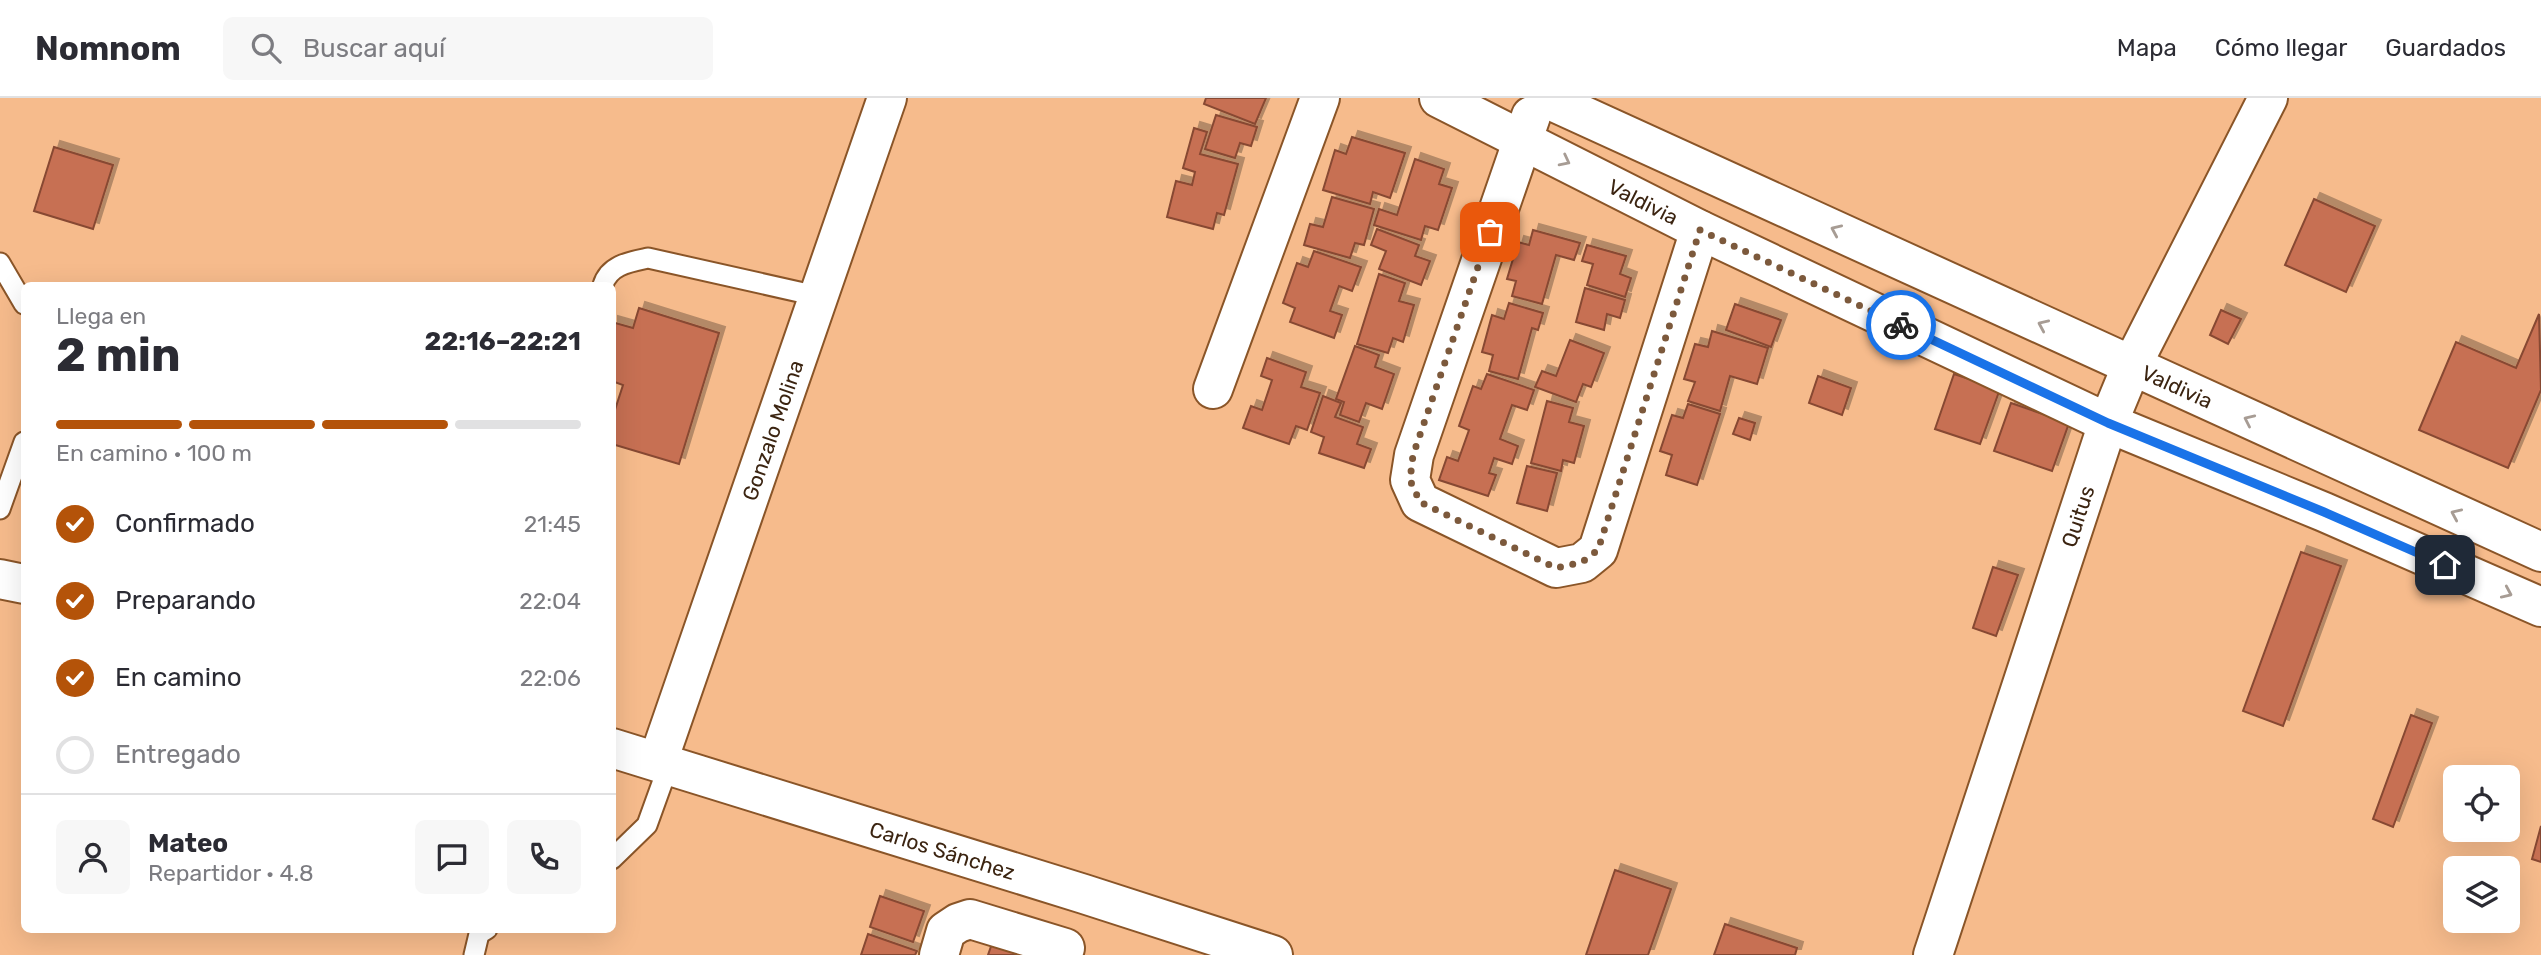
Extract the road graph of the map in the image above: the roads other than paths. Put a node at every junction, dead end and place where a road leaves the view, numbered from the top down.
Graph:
1 (887, 98) edge
2 (1320, 98) edge
3 (1438, 98) edge
4 (1538, 98) edge
5 (1545, 98) edge
6 (2268, 98) edge
7 (1522, 139) junction
8 (1700, 230) junction
9 (0, 263) edge
10 (604, 282) edge
11 (817, 296) junction
12 (21, 299) edge
13 (2132, 365) junction
14 (1213, 389) dead end
15 (2108, 423) junction
16 (21, 450) edge
17 (2345, 465) junction
18 (0, 509) edge
19 (2324, 512) junction
20 (2541, 552) edge
21 (0, 579) edge
22 (21, 583) edge
23 (2541, 607) edge
24 (616, 749) edge
25 (664, 762) junction
26 (616, 855) edge
27 (1084, 894) junction
28 (481, 933) edge
29 (1064, 952) edge
30 (474, 955) edge
31 (939, 955) edge
32 (1273, 955) edge
33 (1933, 955) edge

1 - 11 street, Gonzalo Molina
2 - 14 street
3 - 7 street, Valdivia
4 - 7 street
13 -> 5 street, Valdivia
6 - 13 street, Quitus
7 -> 8 street, Valdivia
7 - 8 street
8 - 15 street, Valdivia
9 - 12 lane
10 - 11 lane
11 - 25 street, Gonzalo Molina
13 - 15 street, Quitus
17 -> 13 street, Valdivia
15 - 19 street, Valdivia
15 - 33 street, Quitus
16 - 18 lane
17 - 19 street
20 -> 17 street, Valdivia
19 -> 23 street, Valdivia
21 - 22 street
24 - 25 street, Carlos Sánchez
25 - 26 lane
25 - 27 street, Carlos Sánchez
27 - 29 street
27 - 32 street, Carlos Sánchez
28 - 30 lane
29 - 31 street

